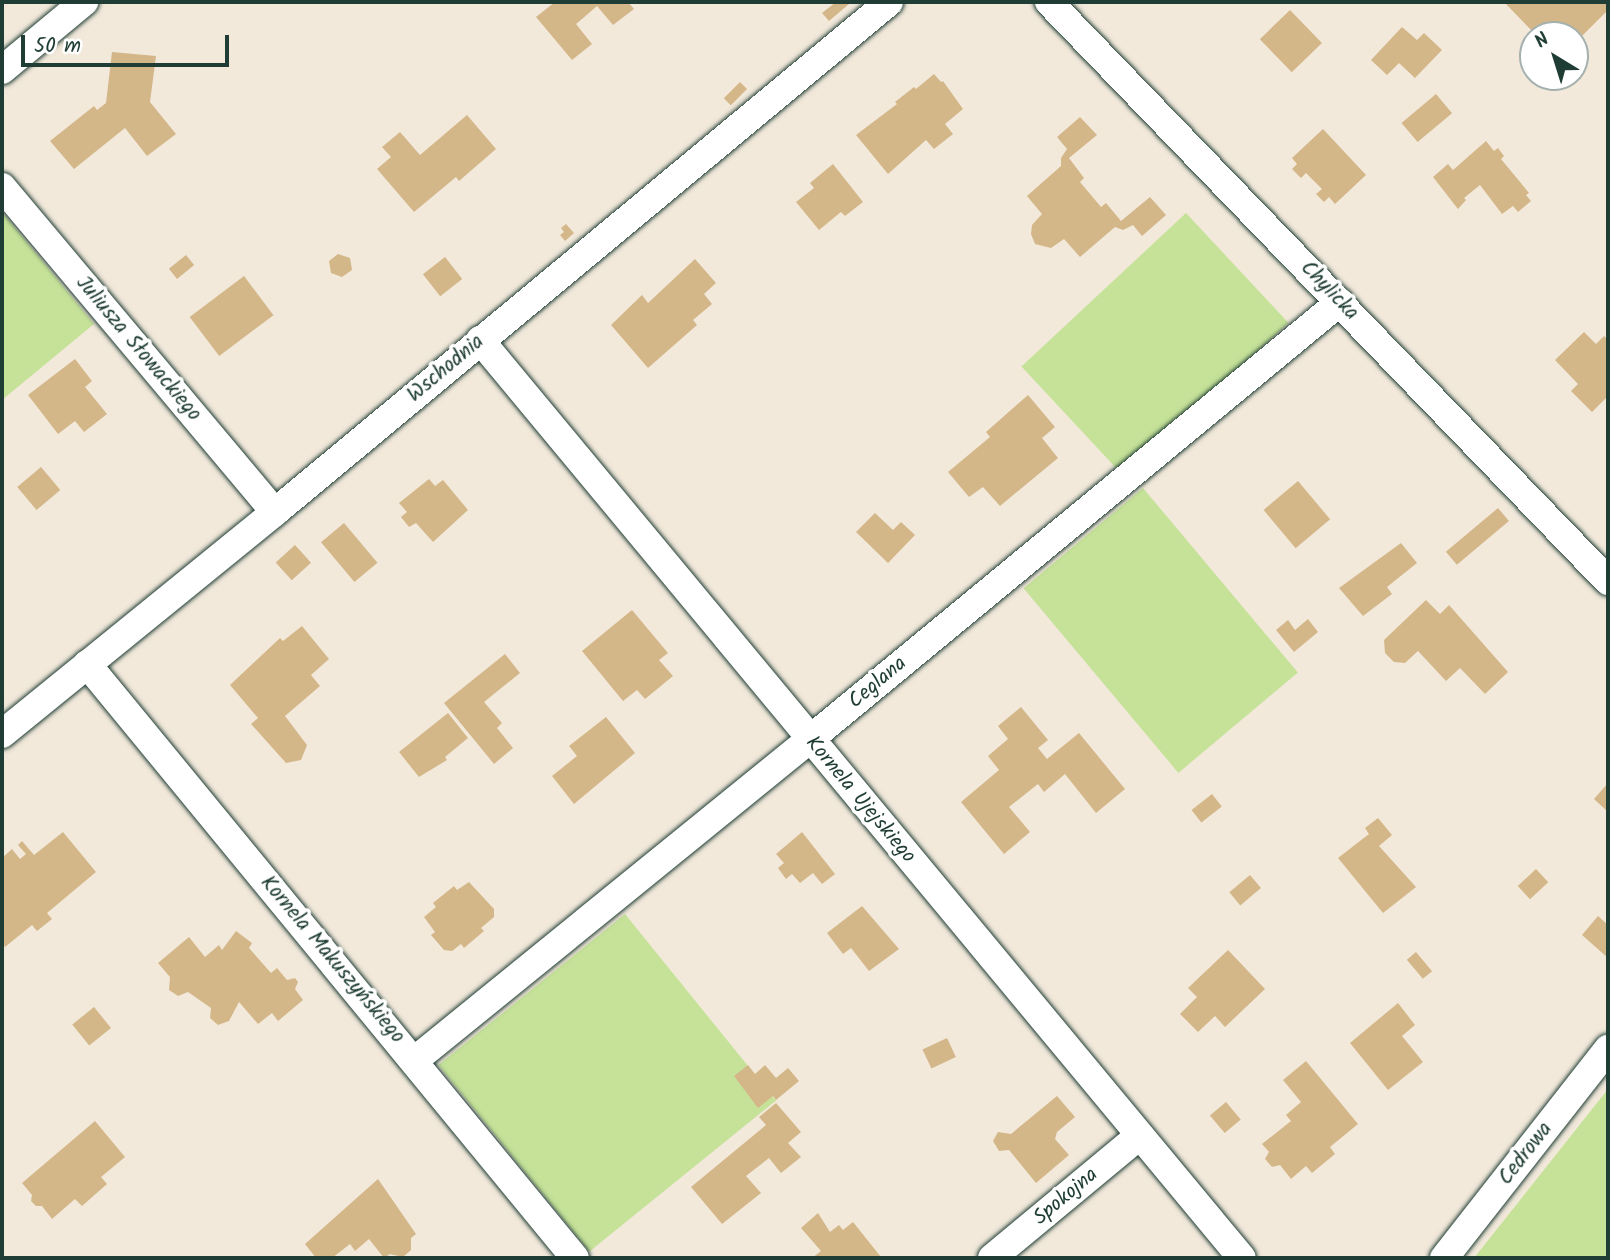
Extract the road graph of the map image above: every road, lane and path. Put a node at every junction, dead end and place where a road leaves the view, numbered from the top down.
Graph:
1 (84, 2) edge
2 (889, 2) edge
3 (1049, 2) edge
4 (2, 70) edge
5 (2, 187) edge
6 (1340, 302) junction
7 (480, 340) junction
8 (275, 512) junction
9 (1608, 581) edge
10 (87, 664) junction
11 (2, 734) edge
12 (809, 740) junction
13 (1608, 1049) edge
14 (415, 1060) junction
15 (1140, 1135) junction
16 (575, 1258) edge
17 (992, 1258) edge
18 (1242, 1258) edge
19 (1444, 1258) edge

1 - 4 street
2 - 7 street, Wschodnia
3 - 6 street, Chylicka
5 - 8 street, Juliusza Słowackiego
6 - 9 street, Chylicka
6 - 12 street, Ceglana
7 - 8 street, Wschodnia
7 - 12 street, Kornela Ujejskiego
8 - 10 street, Wschodnia
10 - 11 street, Wschodnia
10 - 14 street, Kornela Makuszyńskiego
12 - 14 street, Ceglana
12 - 15 street, Kornela Ujejskiego
13 - 19 street, Cedrowa
14 - 16 street, Kornela Makuszyńskiego
15 - 17 street, Spokojna
15 - 18 street, Kornela Ujejskiego

